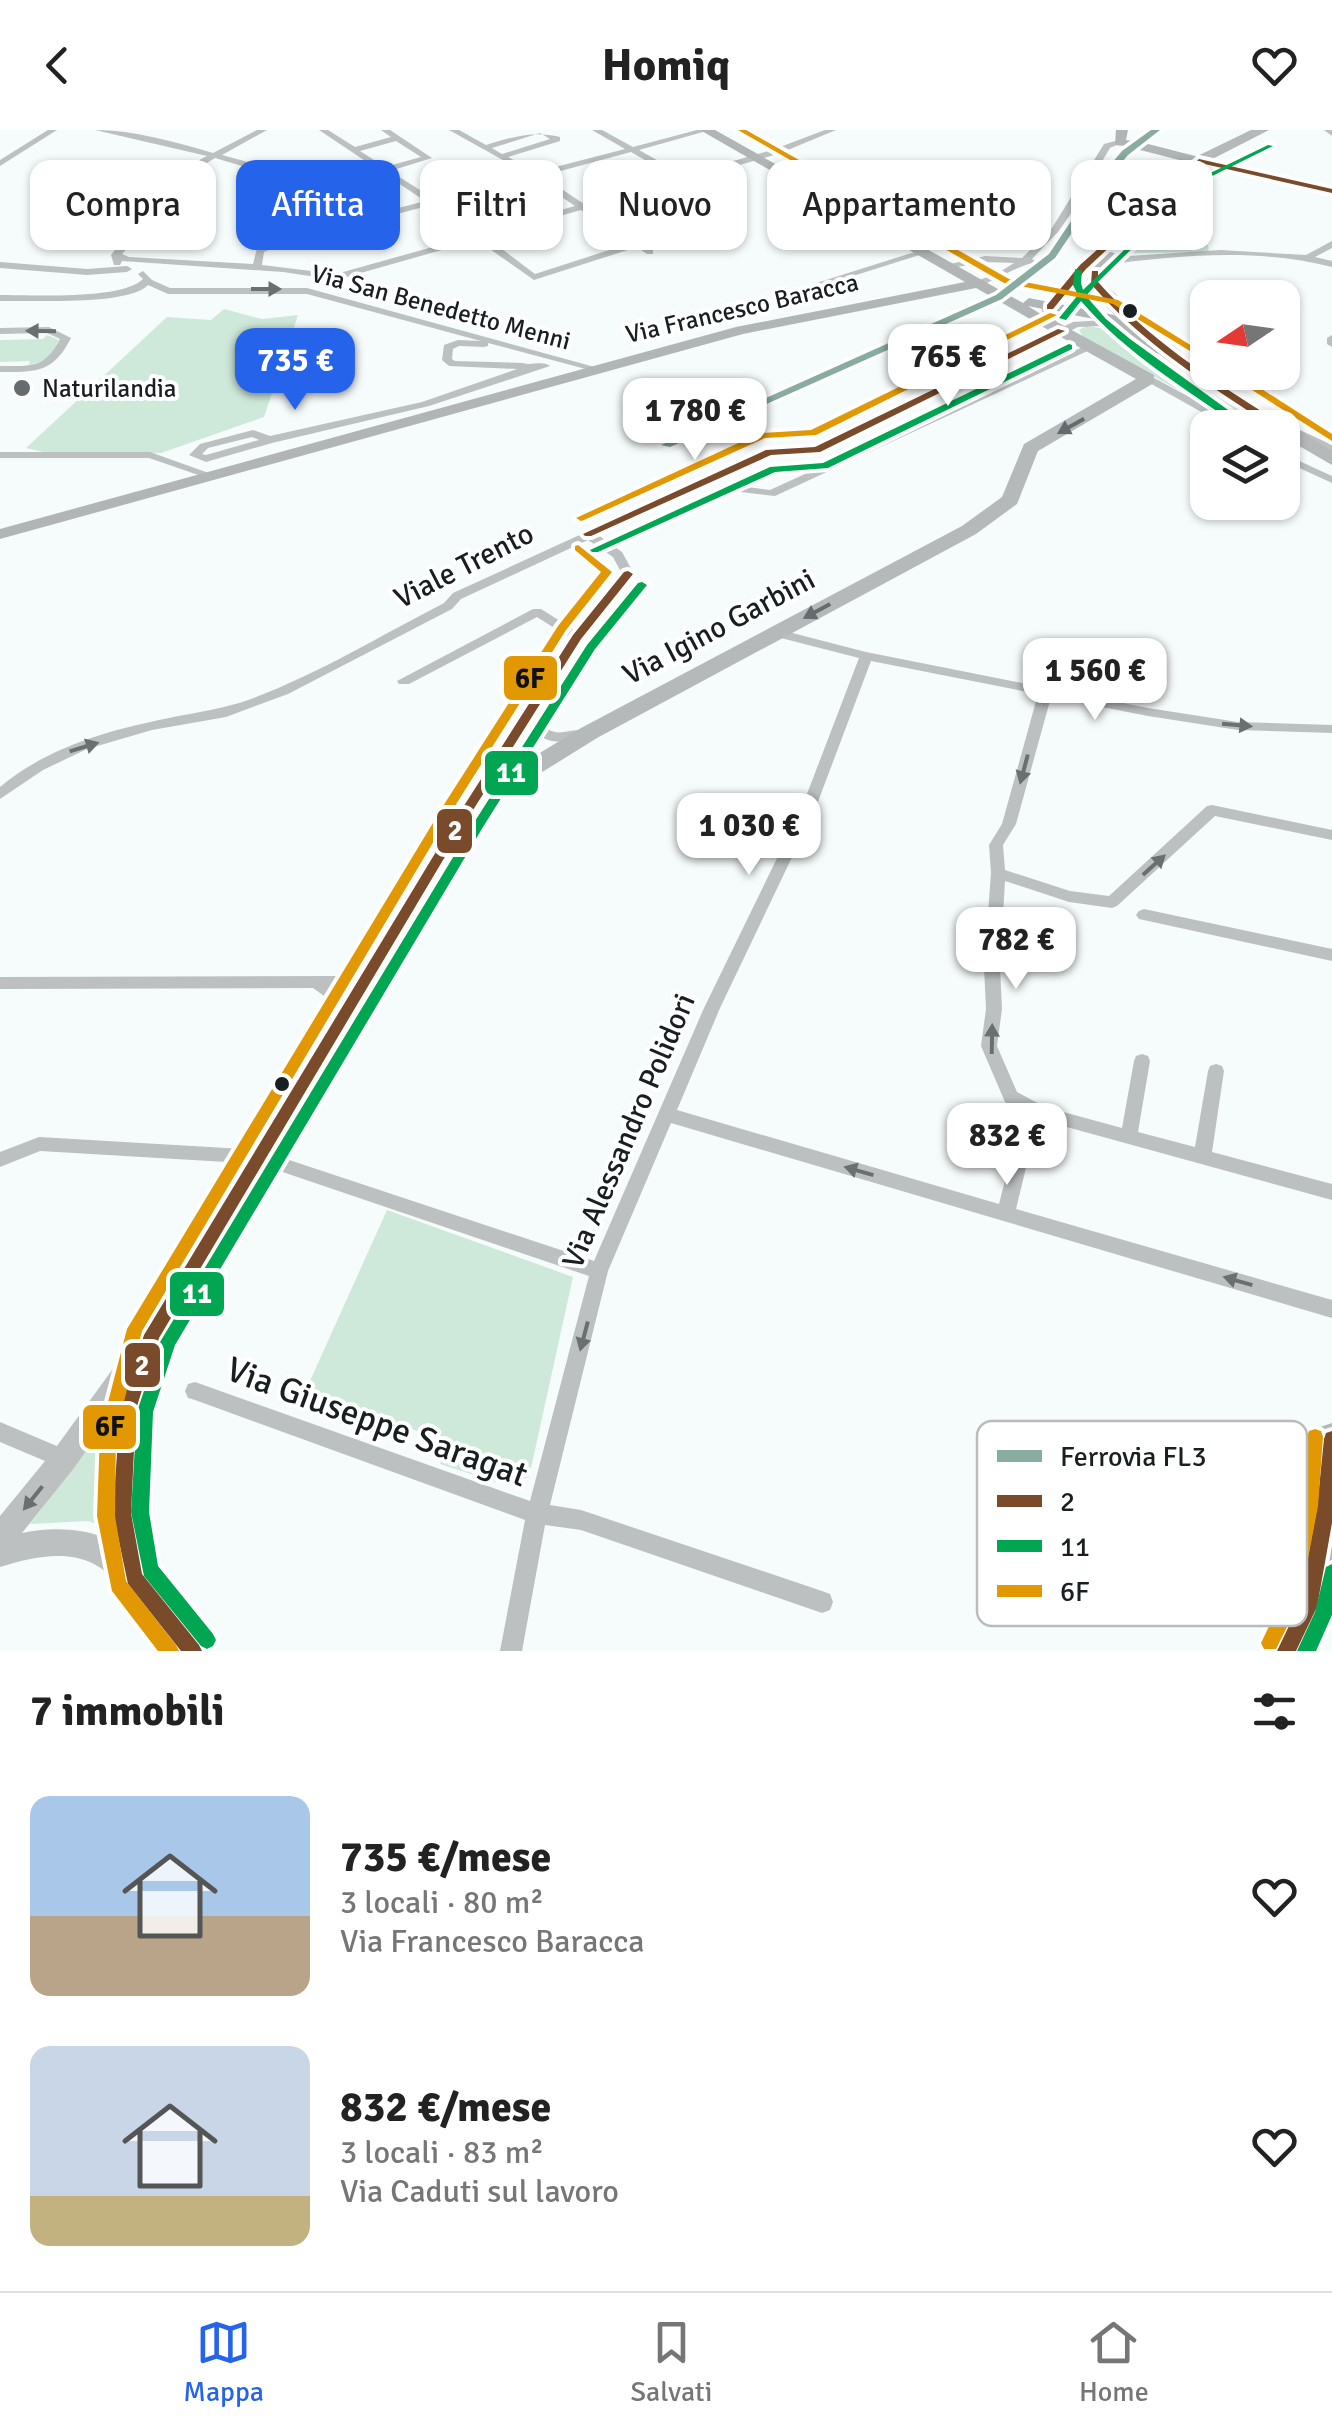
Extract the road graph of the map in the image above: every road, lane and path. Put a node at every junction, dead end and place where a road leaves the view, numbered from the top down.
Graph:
1 (52, 130) edge
2 (98, 130) edge
3 (264, 130) edge
4 (344, 130) edge
5 (385, 130) edge
6 (454, 130) edge
7 (541, 130) edge
8 (596, 130) edge
9 (706, 130) edge
10 (832, 130) edge
11 (1258, 130) edge
12 (326, 132) edge
13 (398, 138) junction
14 (1118, 138) edge
15 (487, 147) junction
16 (1144, 148) dead end
17 (634, 149) junction
18 (354, 150) junction
19 (214, 154) junction
20 (503, 156) junction
21 (754, 158) junction
22 (368, 160) edge
23 (510, 160) edge
24 (652, 160) edge
25 (747, 160) edge
26 (1199, 160) joint
27 (236, 161) edge
28 (1213, 163) edge
29 (0, 164) edge
30 (400, 165) edge
31 (563, 167) edge
32 (1332, 191) edge
33 (563, 196) edge
34 (583, 207) edge
35 (580, 208) junction
36 (583, 210) edge
37 (563, 213) edge
38 (1332, 244) edge
39 (262, 250) edge
40 (433, 250) edge
41 (497, 250) edge
42 (618, 250) edge
43 (647, 250) edge
44 (1103, 250) edge
45 (1117, 250) edge
46 (650, 252) dead end
47 (924, 252) junction
48 (116, 255) junction
49 (1310, 256) junction
50 (1030, 260) junction
51 (1332, 264) edge
52 (189, 265) junction
53 (0, 266) edge
54 (949, 267) junction
55 (1100, 267) junction
56 (257, 268) junction
57 (127, 269) junction
58 (148, 280) junction
59 (977, 284) junction
60 (1065, 288) junction
61 (168, 291) junction
62 (138, 292) junction
63 (778, 297) dead end
64 (0, 298) edge
65 (1009, 299) junction
66 (1068, 328) junction
67 (0, 331) edge
68 (564, 365) junction
69 (546, 366) junction
70 (592, 368) junction
71 (1190, 368) edge
72 (0, 369) edge
73 (1190, 369) edge
74 (1190, 369) edge
75 (1145, 379) junction
76 (1226, 390) edge
77 (1203, 410) edge
78 (269, 440) junction
79 (1323, 448) edge
80 (0, 455) edge
81 (1332, 459) edge
82 (1300, 464) edge
83 (211, 476) junction
84 (1332, 480) edge
85 (732, 488) dead end
86 (0, 534) edge
87 (588, 534) junction
88 (777, 633) junction
89 (577, 637) junction
90 (866, 656) junction
91 (404, 680) dead end
92 (1046, 691) junction
93 (529, 713) junction
94 (1332, 729) edge
95 (590, 733) junction
96 (0, 794) edge
97 (470, 806) junction
98 (1332, 835) edge
99 (998, 874) junction
100 (1144, 916) dead end
101 (1332, 955) edge
102 (371, 968) junction
103 (315, 981) junction
104 (0, 983) edge
105 (345, 1010) junction
106 (1142, 1061) dead end
107 (1216, 1072) dead end
108 (1042, 1113) junction
109 (668, 1115) junction
110 (1129, 1137) junction
111 (1202, 1156) junction
112 (259, 1157) junction
113 (0, 1160) edge
114 (1332, 1192) edge
115 (1006, 1213) junction
116 (600, 1271) junction
117 (1332, 1309) edge
118 (152, 1335) junction
119 (195, 1391) dead end
120 (0, 1432) edge
121 (1332, 1439) edge
122 (64, 1460) junction
123 (537, 1514) junction
124 (0, 1538) edge
125 (0, 1553) edge
126 (134, 1578) junction
127 (822, 1602) dead end
128 (1307, 1608) edge
129 (1298, 1626) edge
130 (192, 1651) edge
131 (511, 1651) edge
132 (1286, 1651) edge

1 - 29 street
2 - 19 street
3 - 19 street
4 - 12 street
5 - 13 street
6 - 15 street
7 - 15 street
7 - 20 street
8 - 17 street
9 - 17 street
9 - 21 main road
10 - 21 street
11 - 26 main road
12 - 18 street
13 - 18 street
13 - 30 street
14 - 50 street
15 - 20 street
16 - 26 main road
17 - 24 street
17 - 31 street
18 - 22 street
19 - 27 street
19 - 48 street
20 - 23 street
21 - 25 street
21 - 47 main road
28 - 32 street
33 - 35 street
34 - 35 street
35 - 36 street
35 - 37 street
38 - 49 street
39 - 56 street
40 - 56 street
41 - 42 street
43 - 46 street
44 - 60 main road
45 - 55 main road
47 - 54 main road
47 - 63 street
48 - 52 street
48 - 57 street
49 - 51 street
49 - 55 street
50 - 54 street
50 - 59 street
52 - 56 street
52 - 58 street
53 - 57 street, Via San Benedetto Menni
54 - 59 main road
55 - 71 main road
57 - 58 street, Via San Benedetto Menni
58 - 61 street, Via San Benedetto Menni
58 - 62 street
59 - 65 main road
59 - 70 main road, Via Francesco Baracca
60 - 65 main road
60 - 66 main road
61 - 62 street
61 -> 70 street, Via San Benedetto Menni
62 - 64 street
65 - 66 main road
66 - 73 main road
66 - 74 street
66 - 75 main road
66 - 85 street
66 - 87 street, Viale Trento
72 -> 67 street
68 - 69 street
68 - 69 street
68 - 70 street
69 - 78 street
70 - 83 main road, Via Francesco Baracca
75 - 77 street
75 -> 88 main road, Via Igino Garbini
76 - 79 main road
78 - 78 street
79 - 81 main road
80 - 83 street
82 - 84 street
83 - 86 main road, Via Francesco Baracca
87 - 89 street
96 -> 87 street, Viale Trento
88 - 90 street
88 - 95 main road, Via Igino Garbini
89 - 91 street
89 - 93 street
90 - 92 street
90 - 109 street, Via Alessandro Polidori
92 -> 94 street
92 -> 99 street
93 - 95 street
93 - 97 street
95 - 97 main road, Via Igino Garbini
97 - 102 main road, Via Igino Garbini
99 -> 98 street
108 -> 99 street
100 - 101 street
102 - 103 street
102 - 105 main road, Via Igino Garbini
103 - 104 street
103 - 105 street
105 - 112 main road, Via Igino Garbini
106 - 110 street
107 - 111 street
108 - 110 street
108 - 115 street
115 -> 109 street
109 - 116 street, Via Alessandro Polidori
110 - 111 street
111 - 114 street
112 - 113 street
112 - 116 street
112 - 118 main road, Via Igino Garbini
117 -> 115 street
116 -> 123 street, Via Alessandro Polidori
118 - 122 street, Via Igino Garbini
118 - 126 main road
119 - 123 street, Via Giuseppe Saragat
120 - 122 street
121 - 128 main road
122 -> 124 street, Via Igino Garbini
123 - 127 street, Via Giuseppe Saragat
123 - 131 street, Via Alessandro Polidori
125 - 126 street
126 - 130 main road
129 - 132 main road

